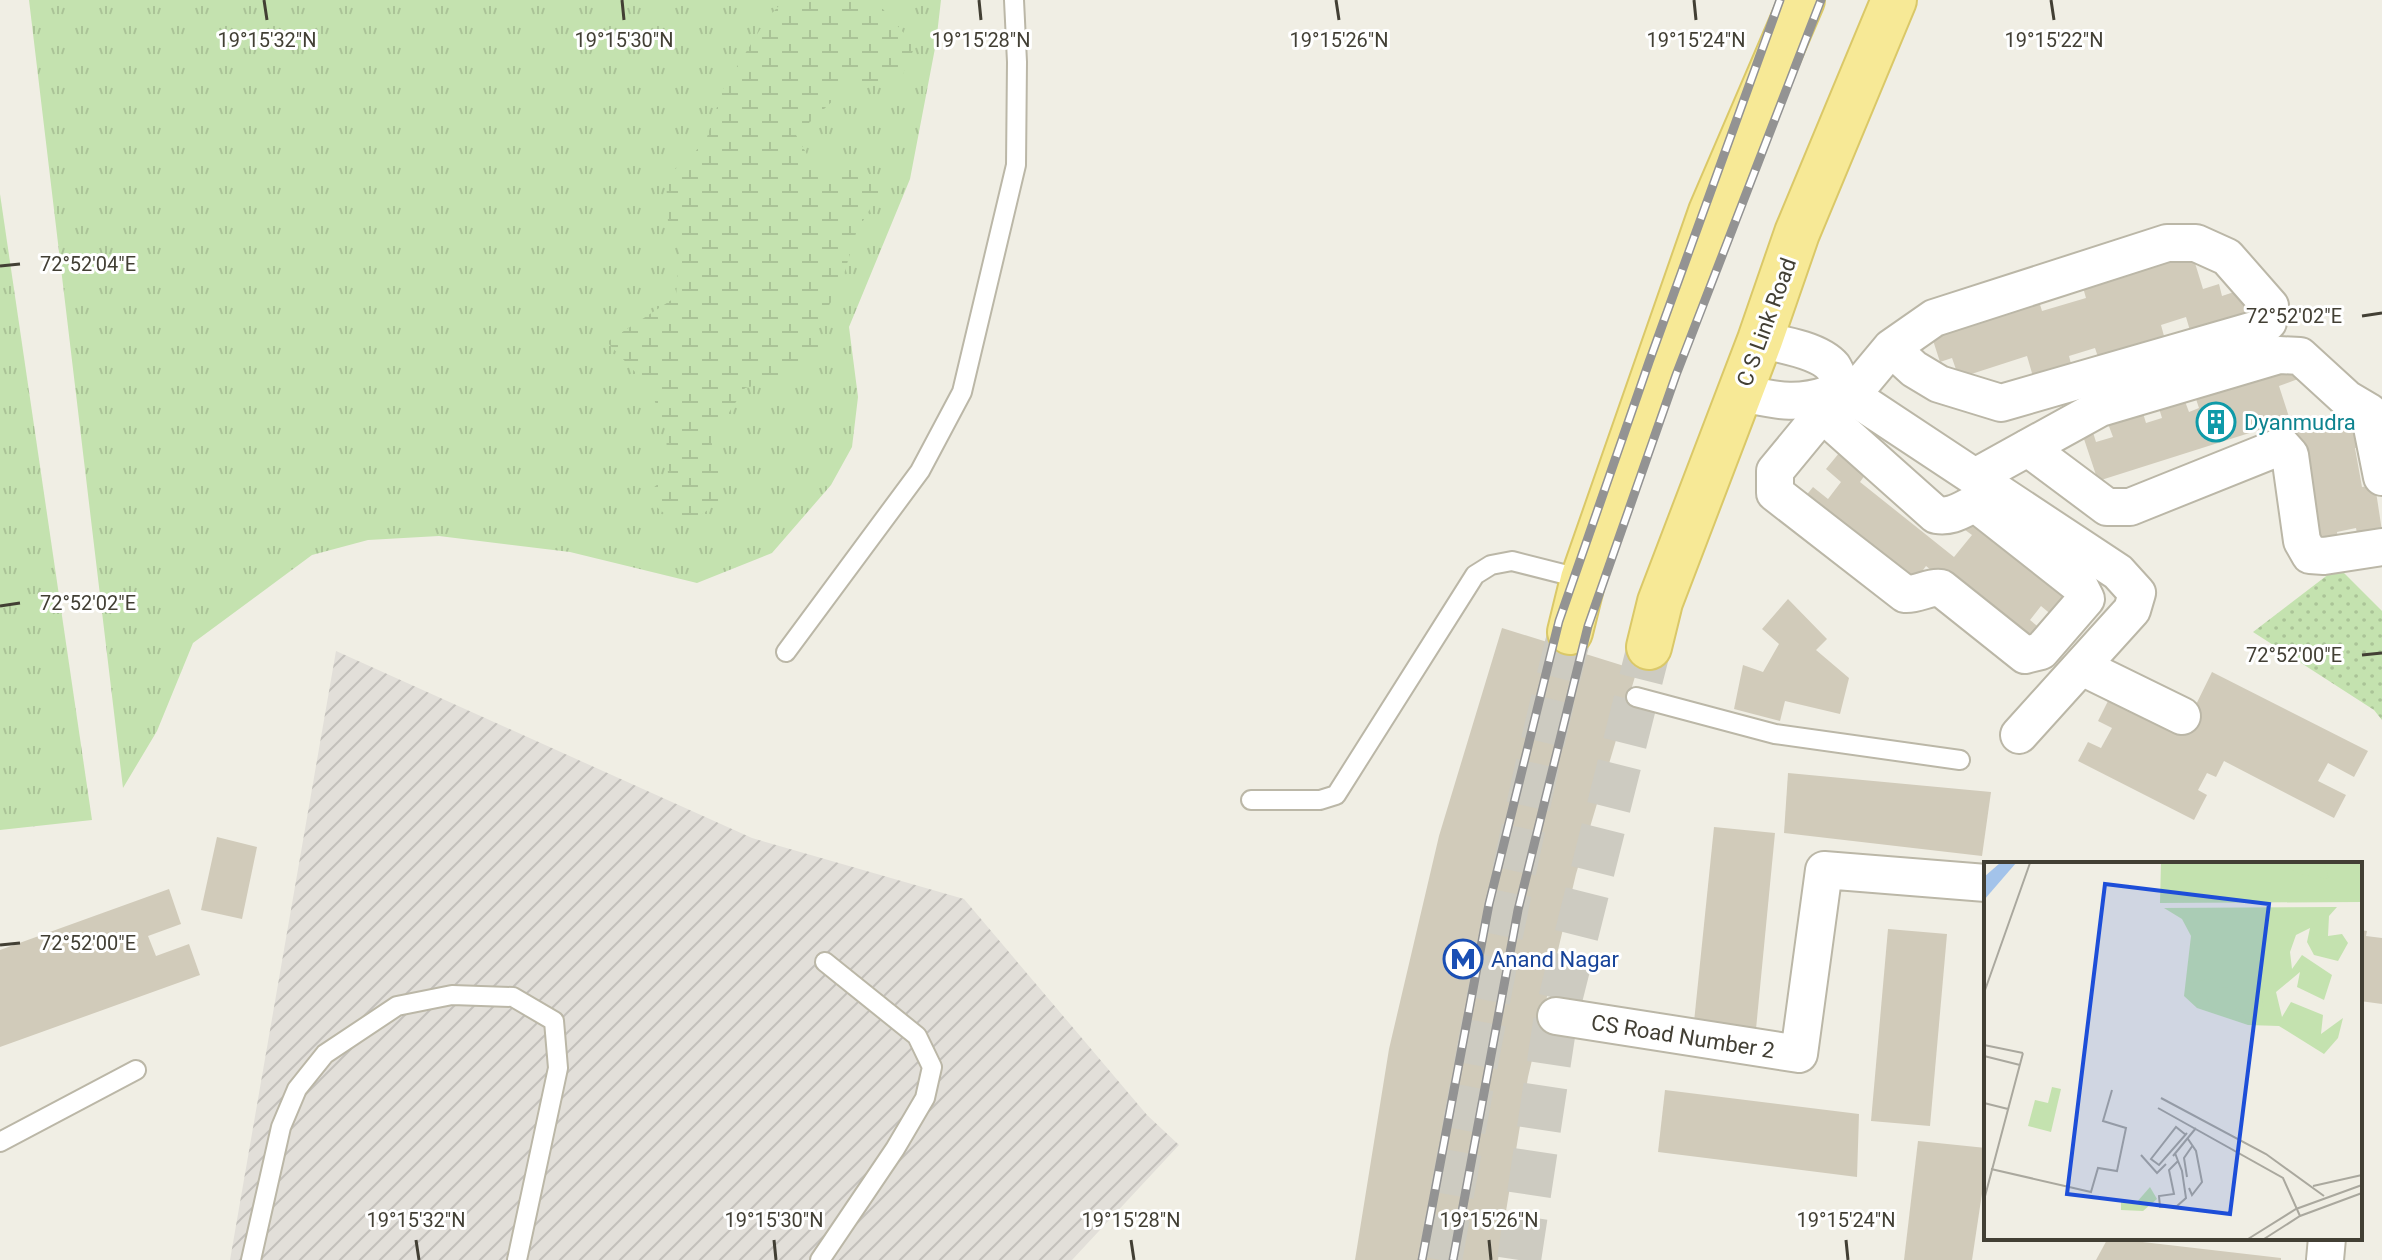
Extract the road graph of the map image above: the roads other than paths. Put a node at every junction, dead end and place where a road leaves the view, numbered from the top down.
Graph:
1 (1014, 0) edge
2 (1802, 0) edge
3 (1894, 0) edge
4 (1760, 340) junction
5 (1891, 348) junction
6 (1740, 393) junction
7 (1831, 400) junction
8 (2028, 448) junction
9 (1975, 477) junction
10 (2382, 477) edge
11 (2382, 547) edge
12 (1583, 579) junction
13 (1570, 632) tunnel mouth
14 (1649, 647) tunnel mouth
15 (786, 652) dead end
16 (2082, 667) junction
17 (1636, 697) dead end
18 (2182, 716) dead end
19 (2019, 735) dead end
20 (1960, 760) dead end
21 (1251, 800) dead end
22 (1984, 883) edge
23 (825, 962) dead end
24 (1556, 1016) dead end
25 (136, 1070) dead end
26 (0, 1142) edge
27 (2327, 1240) edge
28 (251, 1260) edge
29 (517, 1260) edge
30 (820, 1260) edge
31 (2325, 1260) edge

1 - 15 lane
2 - 12 main road
3 - 4 main road, C S Link Road
4 - 6 main road, C S Link Road
4 - 7 street
5 - 5 street
5 - 7 street
6 - 7 street
6 - 14 main road, C S Link Road
7 - 7 street
7 - 9 street
8 - 9 street
8 - 10 street
8 - 11 street
9 - 16 street
12 - 13 main road
12 - 21 lane
16 - 18 street
16 - 19 street
17 - 20 lane
22 - 24 street, CS Road Number 2
23 - 30 lane
25 - 26 lane
27 - 31 street
28 - 29 lane

